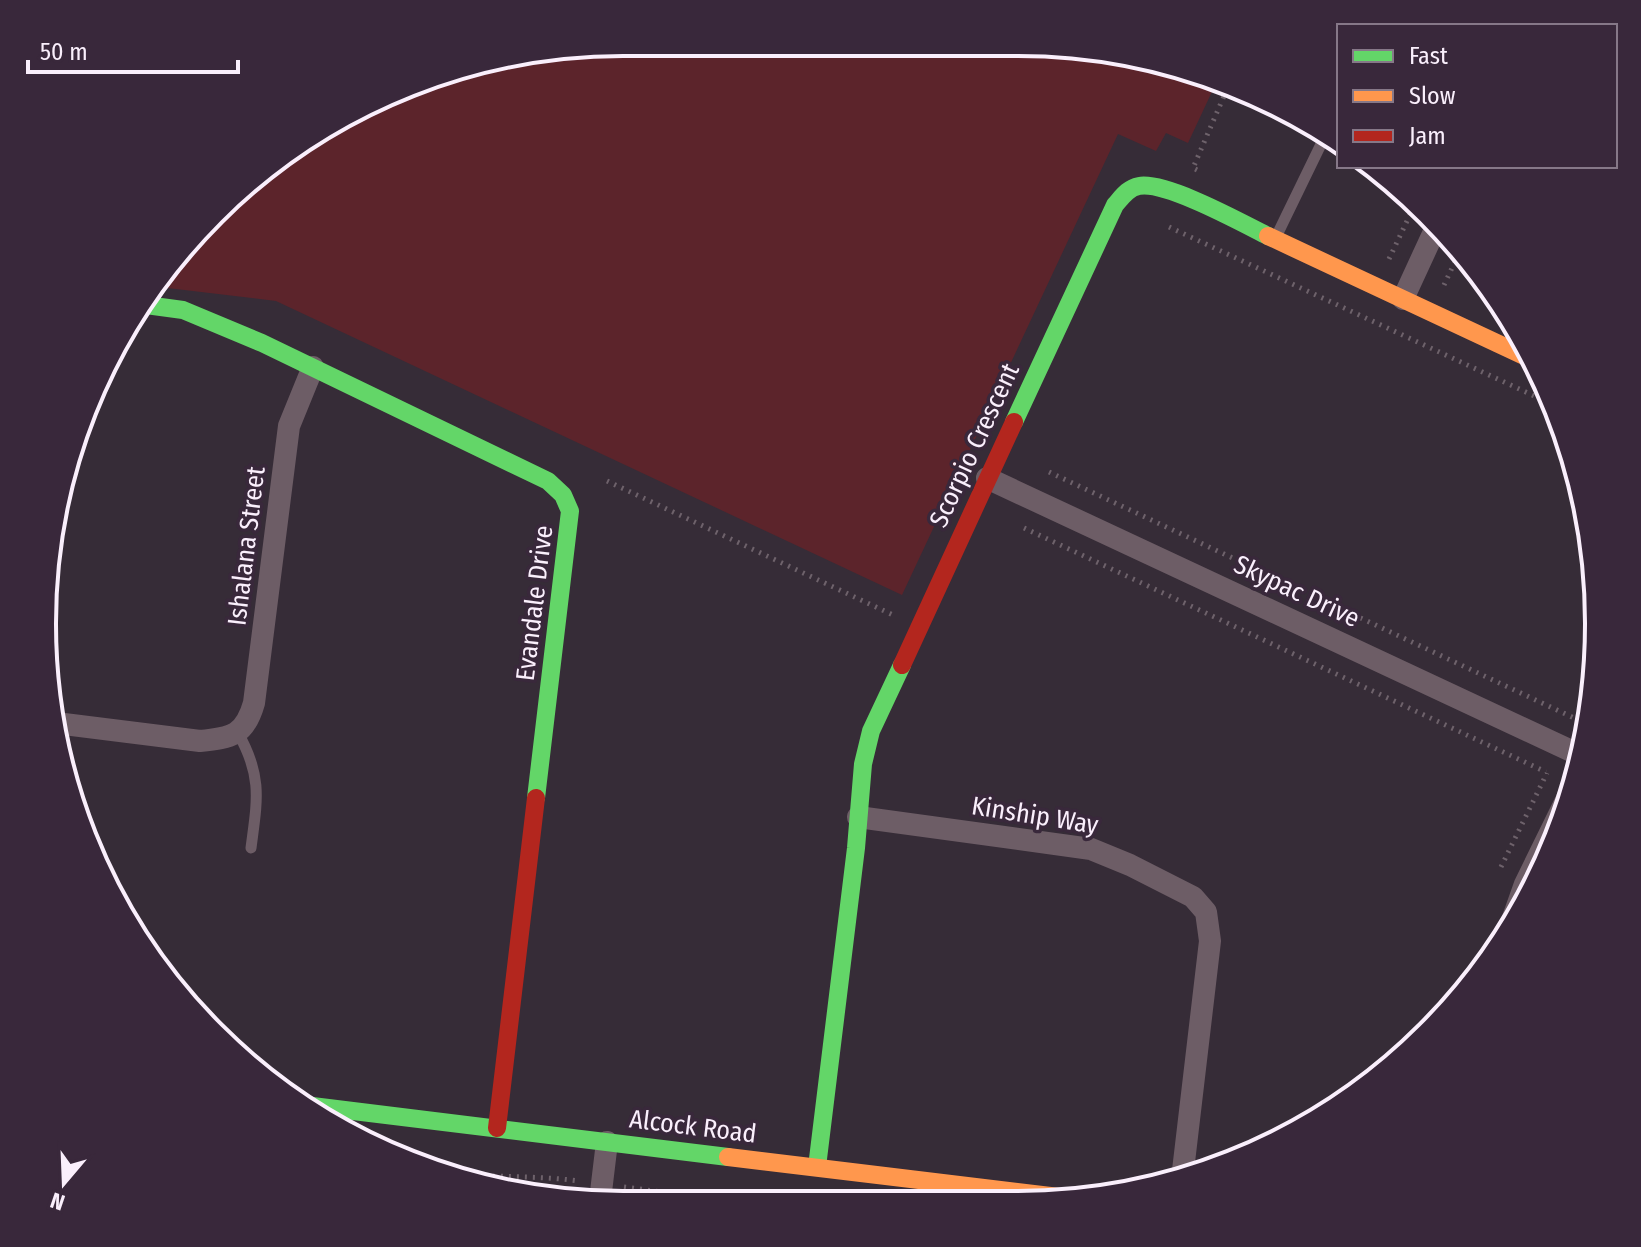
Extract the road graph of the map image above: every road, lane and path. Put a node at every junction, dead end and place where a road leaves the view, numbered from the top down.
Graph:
1 (1224, 95) edge
2 (1321, 144) edge
3 (1193, 168) dead end
4 (1410, 214) edge
5 (1169, 227) dead end
6 (1432, 236) edge
7 (1275, 239) junction
8 (1389, 259) dead end
9 (1455, 262) edge
10 (1444, 285) dead end
11 (1403, 299) junction
12 (153, 306) edge
13 (1515, 352) edge
14 (313, 367) junction
15 (1538, 398) edge
16 (1049, 472) dead end
17 (987, 478) junction
18 (607, 481) dead end
19 (1024, 528) dead end
20 (898, 617) dead end
21 (1576, 719) edge
22 (65, 724) edge
23 (238, 733) junction
24 (1570, 751) edge
25 (1546, 772) dead end
26 (858, 817) junction
27 (251, 848) dead end
28 (329, 1108) edge
29 (497, 1128) junction
30 (607, 1142) junction
31 (1184, 1166) edge
32 (817, 1167) junction
33 (503, 1178) edge
34 (595, 1190) edge
35 (601, 1190) edge
36 (1011, 1191) edge

1 - 3 path
2 - 7 lane
4 - 8 path
5 - 15 path
6 - 11 street
7 - 11 street, Scorpio Crescent
7 - 17 street, Scorpio Crescent
9 - 10 path
11 - 13 street, Scorpio Crescent
12 - 14 street, Evandale Drive
14 - 23 street, Ishalana Street
14 - 29 street, Evandale Drive
16 - 21 path
17 - 24 street, Skypac Drive
17 - 26 street, Scorpio Crescent
18 - 20 path
19 - 25 path
22 - 23 street
23 - 27 lane
26 - 31 street, Kinship Way
26 - 32 street, Scorpio Crescent
28 - 29 street, Alcock Road
29 - 30 street, Alcock Road
30 - 32 street, Alcock Road
30 - 35 street
32 - 36 street, Alcock Road
33 - 34 path

